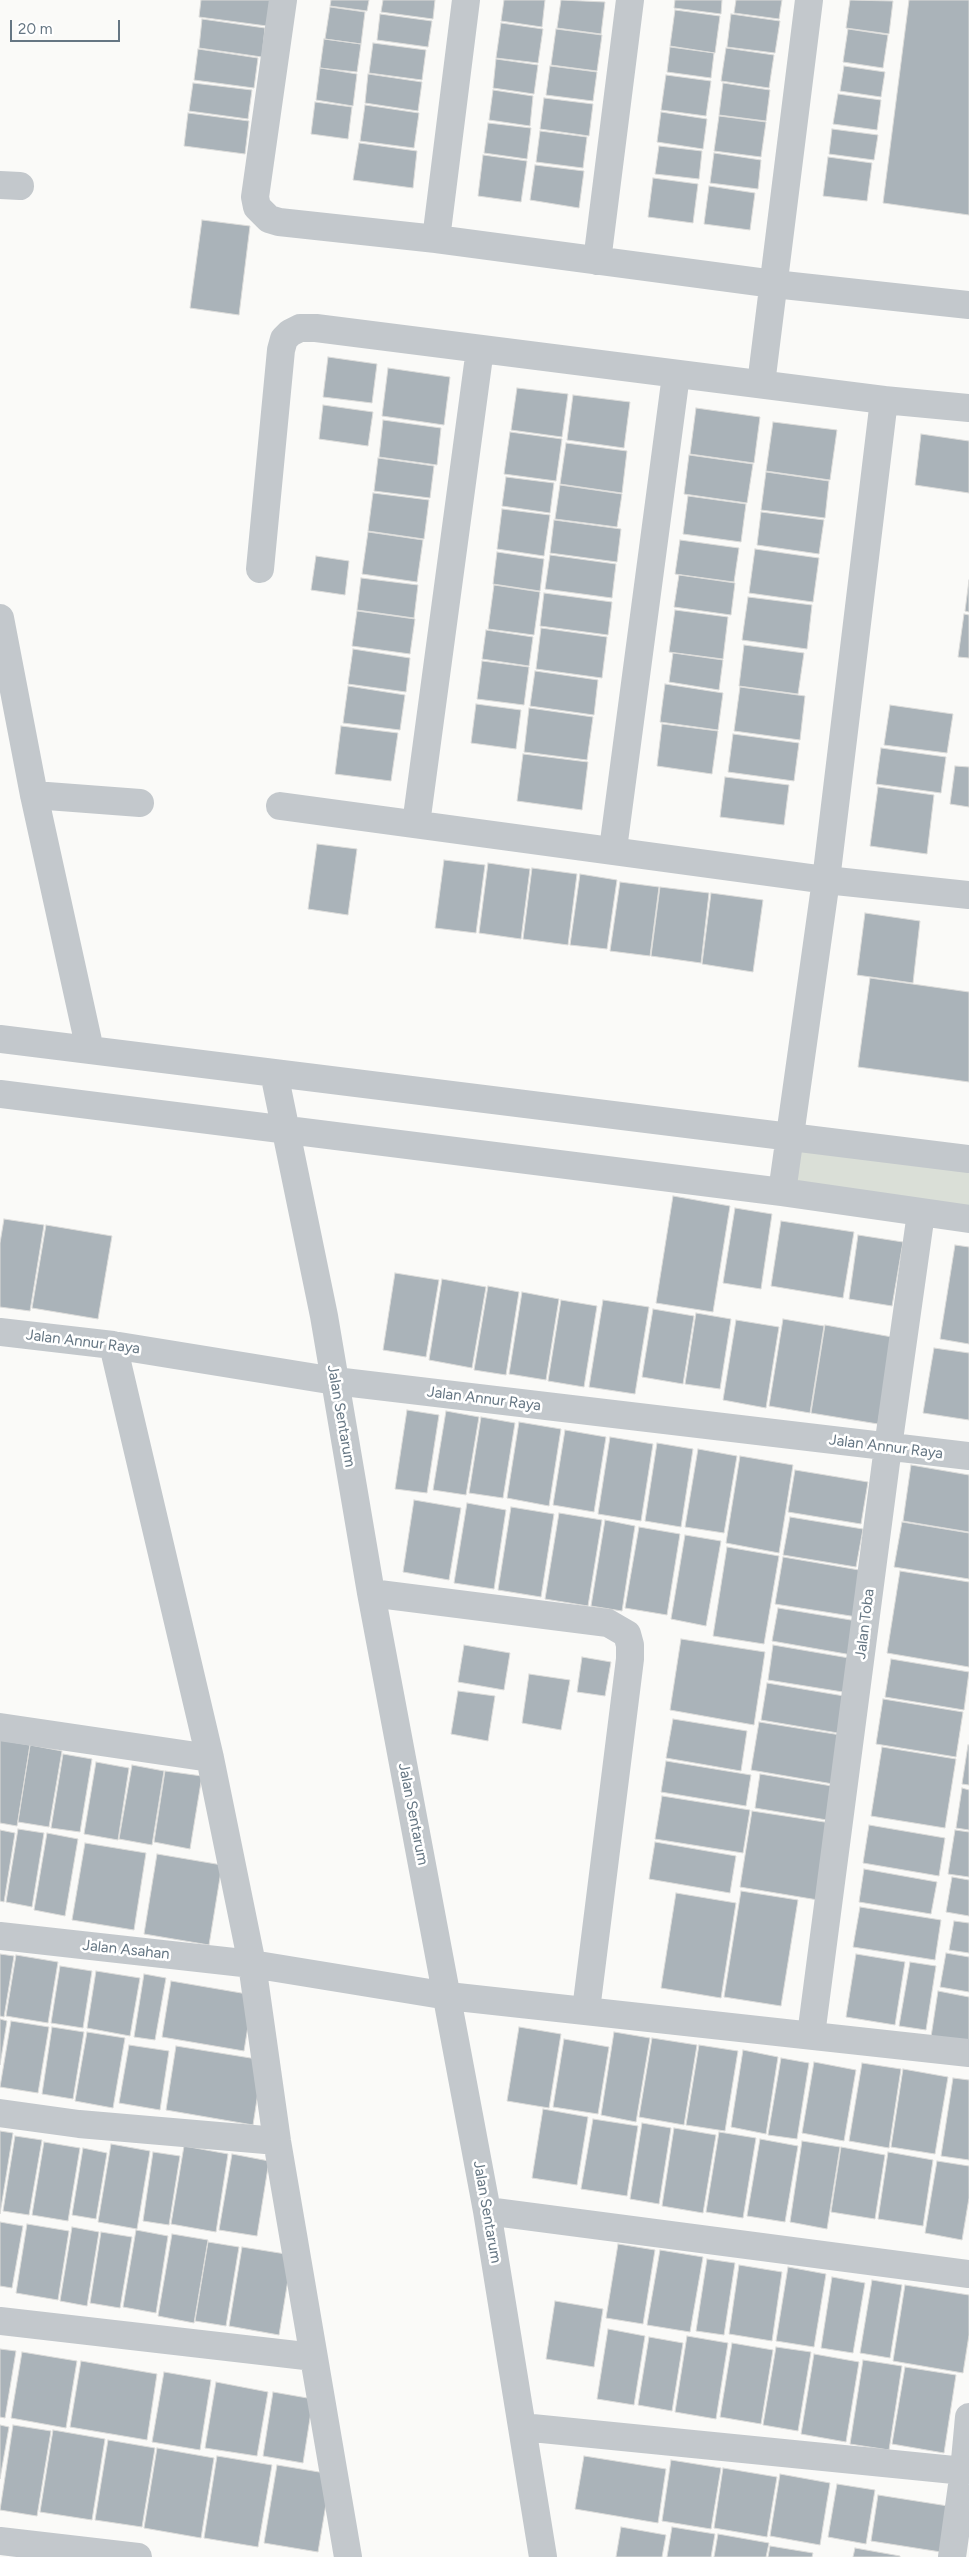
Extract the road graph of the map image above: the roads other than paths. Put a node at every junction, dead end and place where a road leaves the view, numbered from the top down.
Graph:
1 (283, 0) edge
2 (466, 0) edge
3 (630, 0) edge
4 (809, 0) edge
5 (436, 239) junction
6 (596, 261) junction
7 (774, 284) junction
8 (969, 305) edge
9 (480, 349) junction
10 (676, 375) junction
11 (761, 384) junction
12 (884, 400) junction
13 (969, 408) edge
14 (260, 569) dead end
15 (0, 618) edge
16 (34, 795) junction
17 (140, 803) dead end
18 (280, 806) dead end
19 (416, 824) junction
20 (613, 849) junction
21 (826, 880) junction
22 (969, 895) edge
23 (0, 1039) edge
24 (90, 1050) junction
25 (274, 1073) junction
26 (0, 1094) edge
27 (288, 1132) junction
28 (790, 1135) junction
29 (969, 1159) edge
30 (782, 1192) junction
31 (921, 1213) junction
32 (969, 1219) edge
33 (0, 1332) edge
34 (113, 1345) junction
35 (335, 1381) junction
36 (888, 1447) junction
37 (969, 1456) edge
38 (371, 1593) junction
39 (0, 1727) edge
40 (210, 1758) junction
41 (0, 1936) edge
42 (252, 1964) junction
43 (448, 1996) junction
44 (586, 2010) junction
45 (811, 2035) junction
46 (969, 2053) edge
47 (0, 2113) edge
48 (277, 2140) junction
49 (487, 2211) junction
50 (969, 2274) edge
51 (0, 2321) edge
52 (314, 2357) junction
53 (969, 2417) edge
54 (522, 2427) junction
55 (964, 2470) junction
56 (15, 2548) edge
57 (138, 2557) edge
58 (348, 2557) edge
59 (543, 2557) edge
60 (952, 2557) edge

1 - 5 street
2 - 5 street
3 - 6 street
4 - 7 street
5 - 6 street
6 - 7 street
7 - 8 street
7 - 11 street
9 - 10 street
9 - 14 street
9 - 19 street
10 - 11 street
10 - 20 street
11 - 12 street
12 - 13 street
12 - 21 street
15 - 16 street
16 - 17 street
16 - 24 street
18 - 19 street
19 - 20 street
20 - 21 street
21 - 22 street
21 - 28 street
23 - 24 street
24 - 25 street
25 - 27 street, Jalan Sentarum
25 - 28 street
26 - 27 street
27 - 30 street
27 - 35 street, Jalan Sentarum
28 - 29 street
28 - 30 street
30 - 31 street
31 - 32 street
31 - 36 street, Jalan Toba
33 - 34 street, Jalan Annur Raya
34 - 35 street, Jalan Annur Raya
34 - 40 street
35 - 36 street, Jalan Annur Raya
35 - 38 street, Jalan Sentarum
36 - 37 street, Jalan Annur Raya
36 - 45 street, Jalan Toba
38 - 43 street, Jalan Sentarum
38 - 44 street
39 - 40 street
40 - 42 street
41 - 42 street, Jalan Asahan
42 - 43 street, Jalan Asahan
42 - 48 street
43 - 44 street, Jalan Asahan
43 - 49 street, Jalan Sentarum
44 - 45 street, Jalan Asahan
45 - 46 street, Jalan Asahan
47 - 48 street
48 - 52 street
49 - 50 street
49 - 54 street, Jalan Sentarum
51 - 52 street
52 - 58 street
53 - 55 street
54 - 55 street
54 - 59 street, Jalan Sentarum
55 - 60 street
56 - 57 street

